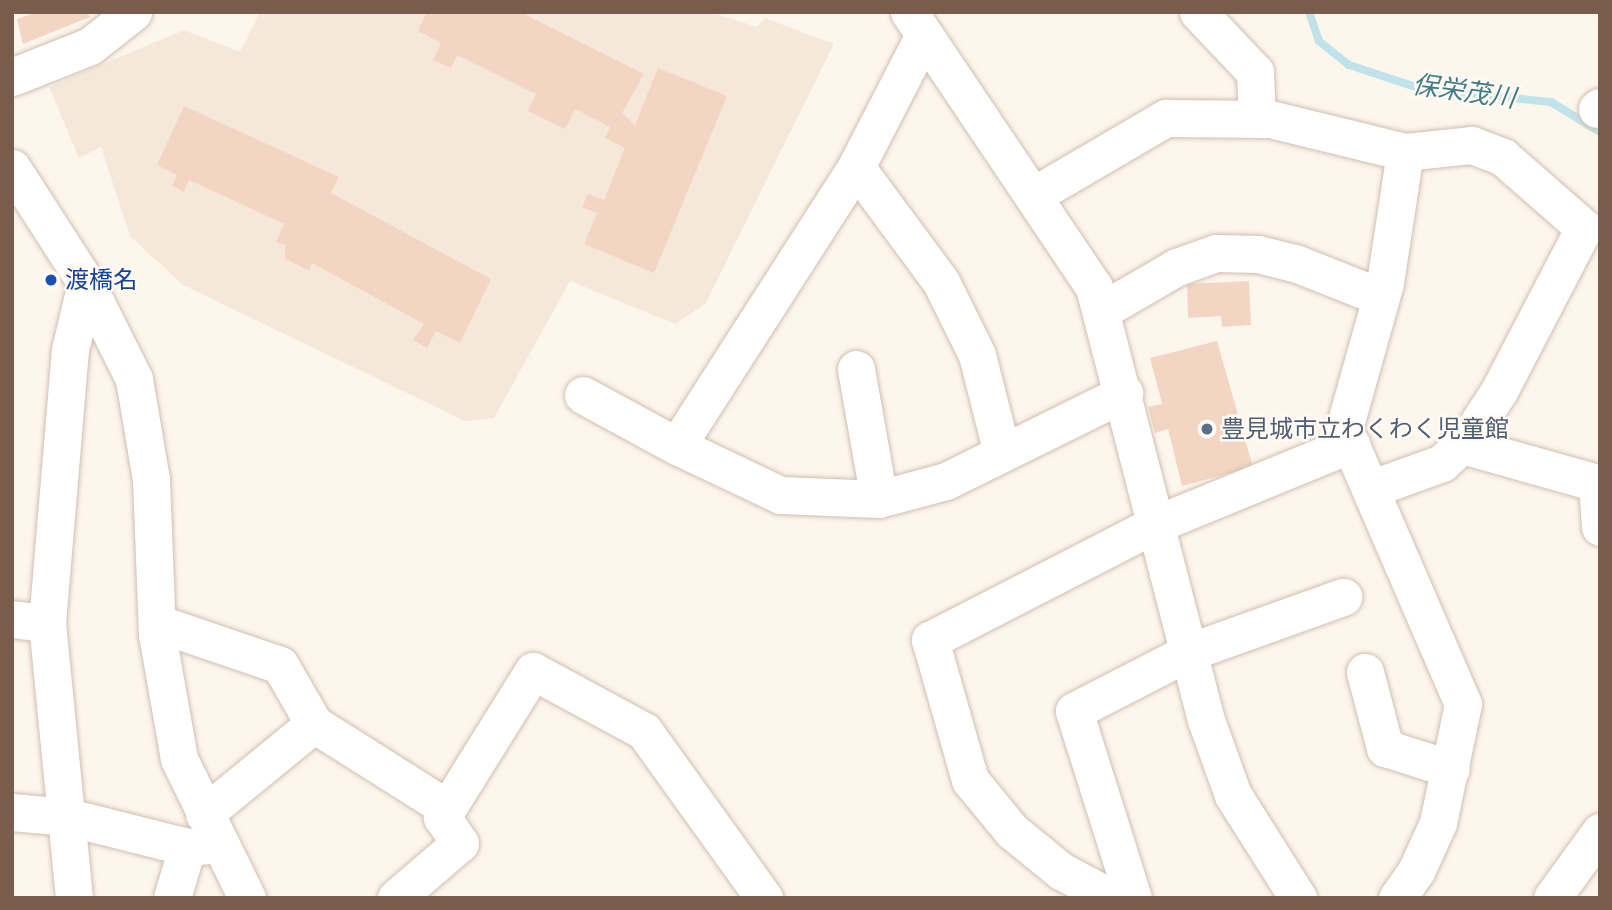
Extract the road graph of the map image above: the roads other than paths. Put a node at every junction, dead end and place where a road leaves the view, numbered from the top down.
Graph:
1 (133, 12) edge
2 (1198, 12) edge
3 (916, 25) edge
4 (12, 77) edge
5 (1257, 118) junction
6 (1405, 152) junction
7 (856, 167) junction
8 (12, 168) edge
9 (1034, 195) junction
10 (86, 283) junction
11 (1381, 296) junction
12 (1101, 311) junction
13 (856, 369) dead end
14 (1124, 393) junction
15 (583, 395) dead end
16 (1351, 444) junction
17 (1462, 445) junction
18 (677, 446) junction
19 (1002, 453) junction
20 (1370, 489) junction
21 (879, 499) junction
22 (1156, 524) junction
23 (1600, 527) edge
24 (1343, 597) dead end
25 (30, 621) edge
26 (157, 623) junction
27 (1189, 652) junction
28 (1365, 672) dead end
29 (314, 724) junction
30 (1451, 769) junction
31 (447, 808) junction
32 (12, 812) edge
33 (68, 817) junction
34 (1600, 832) edge
35 (203, 835) junction
36 (74, 898) edge
37 (172, 898) edge
38 (247, 898) edge
39 (396, 898) edge
40 (764, 898) edge
41 (1112, 898) edge
42 (1133, 898) edge
43 (1298, 898) edge
44 (1397, 898) edge
45 (1552, 898) edge

1 - 4 street
2 - 5 street
3 - 7 street
3 - 9 street
5 - 6 street
5 - 9 street
6 - 11 street
6 - 17 street
7 - 18 street
7 - 19 street
8 - 10 street
9 - 12 street
10 - 25 street
10 - 26 street
11 - 12 street
11 - 16 street
12 - 14 street
13 - 21 street
14 - 19 street
14 - 22 street
15 - 18 street
16 - 20 street
16 - 22 street
17 - 20 street
17 - 23 street
18 - 21 street
19 - 21 street
20 - 30 street
22 - 27 street
22 - 41 street
24 - 27 street
25 - 33 street
26 - 29 street
26 - 35 street
27 - 42 street
27 - 43 street
28 - 30 street
29 - 31 street
29 - 35 street
30 - 44 street
31 - 39 street
31 - 40 street
32 - 33 street
33 - 35 street
33 - 36 street
34 - 45 street
35 - 37 street
35 - 38 street

